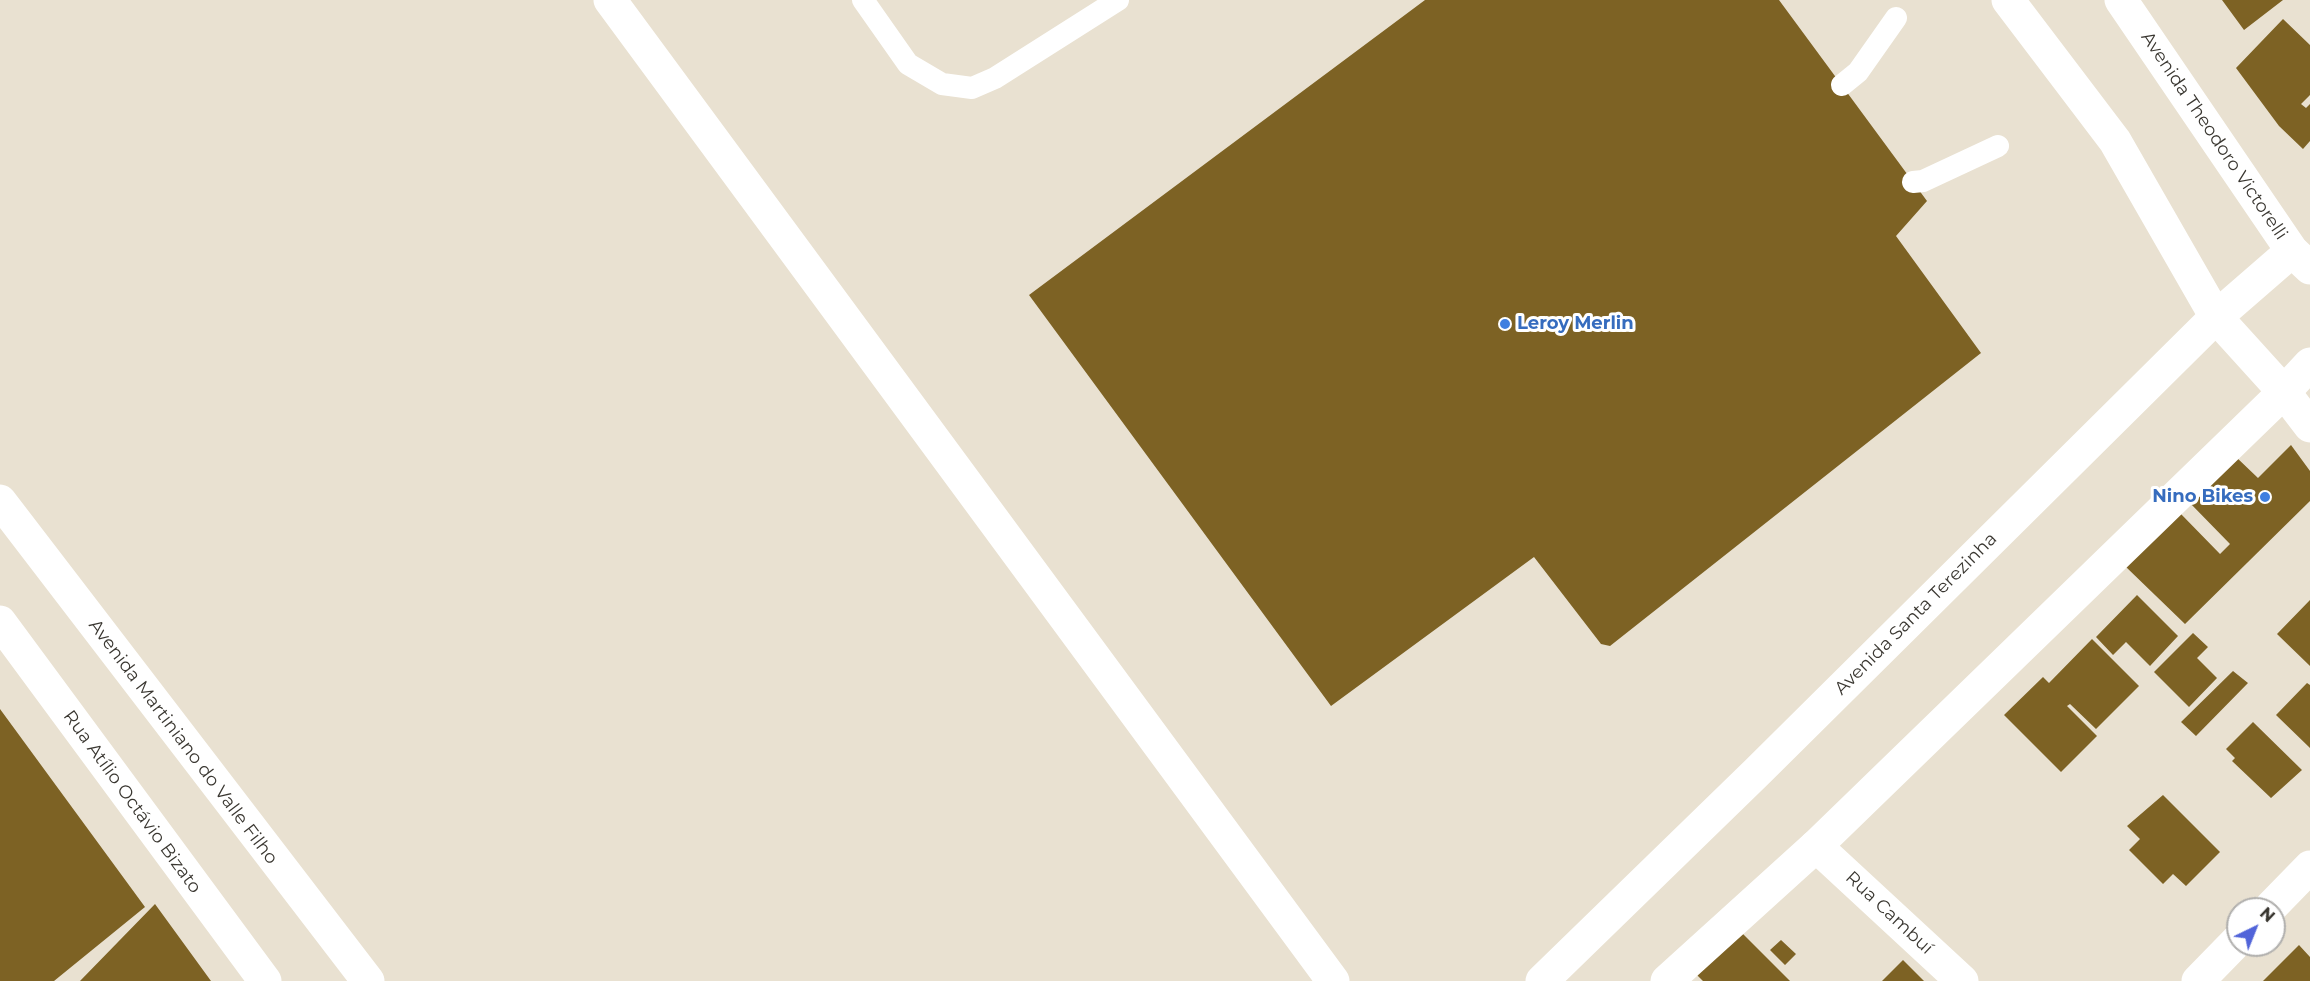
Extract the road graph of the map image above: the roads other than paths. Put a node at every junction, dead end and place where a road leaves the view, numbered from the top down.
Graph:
1 (610, 0) edge
2 (863, 0) edge
3 (1119, 0) edge
4 (2008, 0) edge
5 (2121, 0) edge
6 (1896, 18) dead end
7 (1842, 85) dead end
8 (1998, 146) dead end
9 (1913, 182) dead end
10 (2301, 260) edge
11 (2216, 317) junction
12 (2310, 364) edge
13 (2284, 392) junction
14 (2310, 426) edge
15 (2, 509) edge
16 (0, 622) edge
17 (1816, 846) junction
18 (2310, 867) edge
19 (2281, 897) edge
20 (2226, 952) edge
21 (265, 981) edge
22 (368, 981) edge
23 (1333, 981) edge
24 (1542, 981) edge
25 (1667, 981) edge
26 (1962, 981) edge
27 (2198, 981) edge

1 - 23 street
2 - 3 lane
4 - 11 street
5 - 10 street, Avenida Theodoro Victorelli
6 - 7 lane
8 - 9 lane
10 - 11 street, Avenida Santa Terezinha
11 - 13 street
11 - 24 street, Avenida Santa Terezinha
12 - 13 street
13 - 14 street
13 - 17 street
15 - 22 street, Avenida Martiniano do Valle Filho
16 - 21 street, Rua Atílio Octávio Bizato
17 - 25 street
17 - 26 street, Rua Cambuí
18 - 19 street
20 - 27 street

